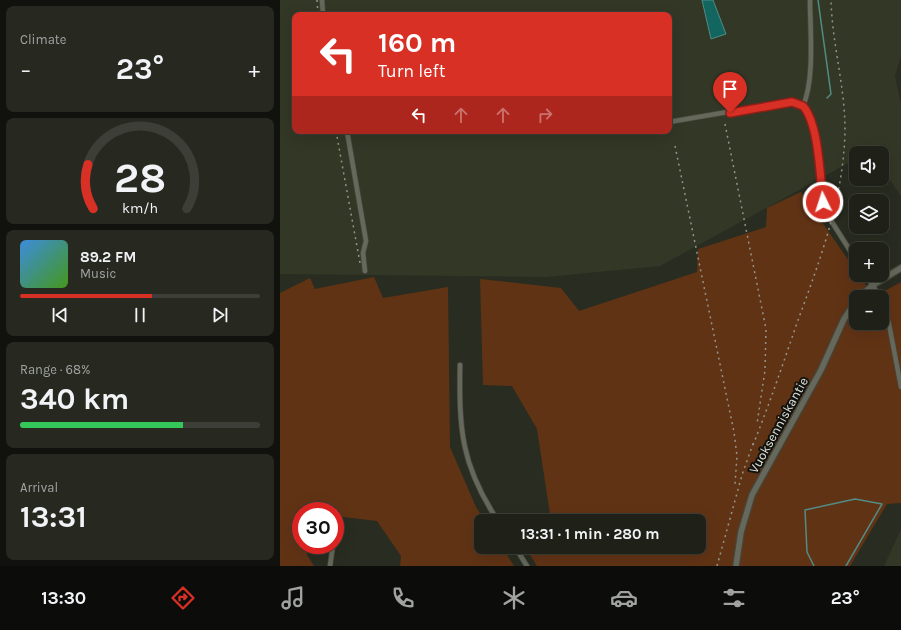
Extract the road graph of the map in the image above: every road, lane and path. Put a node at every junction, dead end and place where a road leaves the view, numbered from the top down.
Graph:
1 (322, 0) edge
2 (810, 0) edge
3 (323, 12) edge
4 (803, 106) junction
5 (672, 121) edge
6 (348, 134) edge
7 (849, 249) edge
8 (901, 268) edge
9 (365, 271) dead end
10 (871, 282) edge
11 (873, 285) junction
12 (867, 290) edge
13 (876, 290) edge
14 (849, 312) edge
15 (889, 324) edge
16 (460, 366) dead end
17 (901, 387) edge
18 (494, 514) edge
19 (332, 554) edge
20 (519, 554) edge
21 (330, 566) edge
22 (527, 566) edge
23 (736, 566) edge

1 - 3 street
2 - 4 street
4 - 5 street
4 - 7 street
6 - 9 street
8 - 11 street
10 - 11 street
11 - 12 street
11 - 13 street
14 - 23 street, Vuoksenniskantie
15 - 17 street
16 - 18 street
19 - 21 street
20 - 22 street

